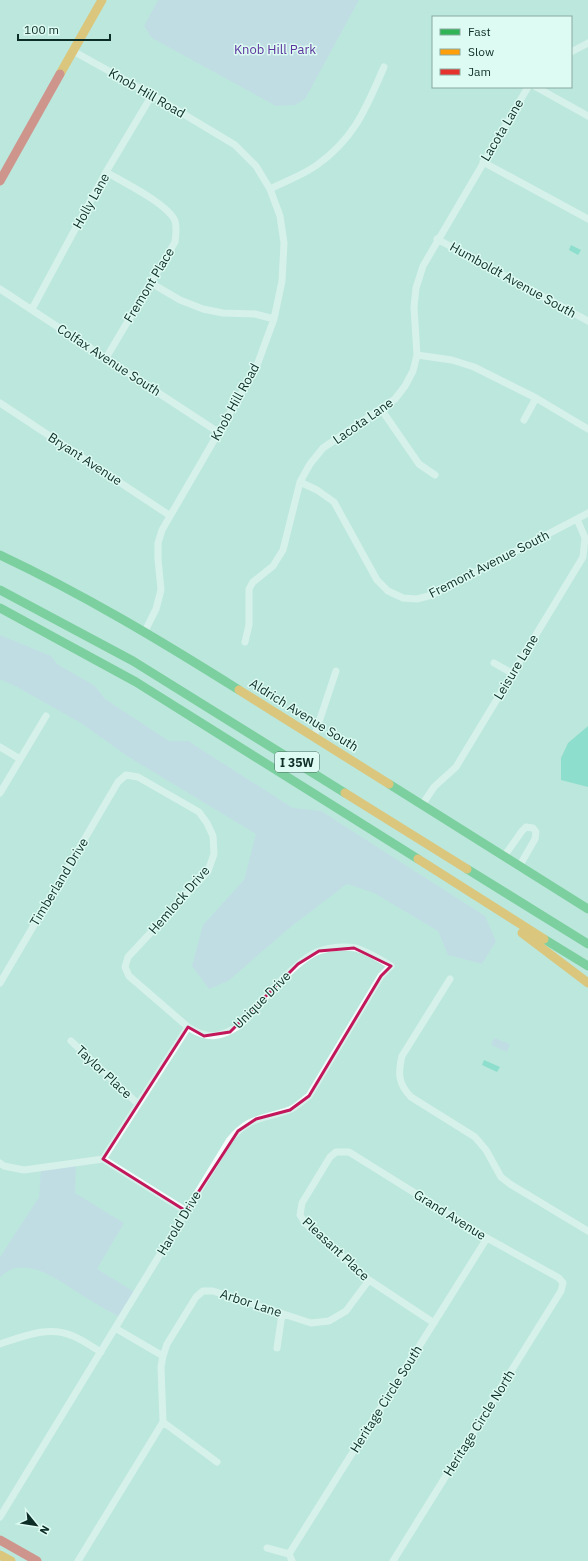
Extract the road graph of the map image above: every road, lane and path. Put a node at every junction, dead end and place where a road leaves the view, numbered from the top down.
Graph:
1 (102, 0) edge
2 (588, 43) edge
3 (73, 51) junction
4 (572, 51) edge
5 (384, 67) dead end
6 (527, 88) edge
7 (538, 88) edge
8 (152, 95) junction
9 (588, 116) edge
10 (483, 162) junction
11 (106, 172) junction
12 (0, 181) edge
13 (270, 189) junction
14 (588, 219) edge
15 (438, 239) junction
16 (151, 283) junction
17 (0, 289) edge
18 (32, 309) junction
19 (274, 319) junction
20 (588, 321) edge
21 (417, 355) junction
22 (106, 358) junction
23 (536, 398) junction
24 (0, 403) edge
25 (381, 409) junction
26 (524, 420) dead end
27 (587, 425) edge
28 (218, 432) junction
29 (435, 475) dead end
30 (300, 482) junction
31 (588, 513) edge
32 (170, 515) junction
33 (577, 519) junction
34 (0, 555) edge
35 (0, 590) edge
36 (0, 608) edge
37 (145, 631) junction
38 (244, 642) dead end
39 (494, 664) dead end
40 (336, 671) dead end
41 (512, 673) junction
42 (46, 716) dead end
43 (314, 737) junction
44 (0, 747) edge
45 (20, 759) junction
46 (118, 782) joint
47 (0, 793) edge
48 (422, 805) junction
49 (505, 856) junction
50 (520, 865) junction
51 (522, 902) junction
52 (493, 905) junction
53 (588, 908) edge
54 (588, 937) edge
55 (588, 944) edge
56 (391, 966) joint
57 (588, 966) edge
58 (450, 979) dead end
59 (0, 983) edge
60 (588, 983) edge
61 (188, 1027) junction
62 (71, 1041) dead end
63 (138, 1104) junction
64 (336, 1152) joint
65 (103, 1159) junction
66 (1, 1167) edge
67 (186, 1211) junction
68 (588, 1231) edge
69 (487, 1238) junction
70 (369, 1280) junction
71 (563, 1283) joint
72 (282, 1314) junction
73 (434, 1323) junction
74 (115, 1328) junction
75 (0, 1344) edge
76 (277, 1348) dead end
77 (101, 1352) junction
78 (163, 1356) junction
79 (163, 1422) junction
80 (218, 1462) dead end
81 (0, 1517) edge
82 (0, 1540) edge
83 (267, 1548) dead end
84 (0, 1555) edge
85 (290, 1558) edge
86 (11, 1561) edge
87 (37, 1561) edge
88 (78, 1561) edge
89 (393, 1561) edge

1 - 3 main road
2 - 4 street
3 - 8 street, Knob Hill Road
3 - 12 main road
5 - 13 street
6 - 10 street, Lacota Lane
7 - 9 street
8 - 11 street, Holly Lane
8 - 13 street, Knob Hill Road
10 - 14 street
10 - 15 street, Lacota Lane
11 - 16 street, Fremont Place
11 - 18 street, Holly Lane
13 - 19 street, Knob Hill Road
15 - 20 street, Humboldt Avenue South
15 - 21 street, Lacota Lane
16 - 19 street
16 - 22 street, Fremont Place
17 - 18 street, Colfax Avenue South
18 - 22 street, Colfax Avenue South
19 - 28 street, Knob Hill Road
21 - 23 street
21 - 25 street, Lacota Lane
22 - 28 street, Colfax Avenue South
23 - 26 street
23 - 27 street
24 - 32 street, Bryant Avenue
25 - 29 street
25 - 30 street, Lacota Lane
28 - 32 street, Knob Hill Road
30 - 33 street, Fremont Avenue South
30 - 38 street, Lacota Lane
31 - 33 street, Fremont Avenue South
32 - 37 street, Knob Hill Road
33 - 41 street, Leisure Lane
34 - 37 main road, Aldrich Avenue South
35 - 51 main road, I 35W
36 - 52 main road, I 35W
37 - 43 main road, Aldrich Avenue South
39 - 41 street
40 - 43 street
41 - 48 street, Leisure Lane
42 - 45 street
43 - 48 main road, Aldrich Avenue South
44 - 45 street
45 - 47 street
46 - 59 street, Timberland Drive
46 - 61 street, Hemlock Drive
48 - 49 main road, Aldrich Avenue South
49 - 50 main road, Aldrich Avenue South
49 - 50 street
50 - 53 main road, Aldrich Avenue South
51 - 54 main road
51 - 55 main road, I 35W
52 - 57 main road, I 35W
52 - 60 main road
56 - 61 street, Unique Drive
56 - 67 street, Harold Drive
58 - 68 street
61 - 63 street
62 - 63 street, Taylor Place
63 - 65 street
64 - 69 street, Grand Avenue
64 - 70 street, Pleasant Place
65 - 66 street
65 - 67 street
67 - 74 street, Harold Drive
69 - 71 street, Grand Avenue
69 - 73 street, Heritage Circle South
70 - 72 street, Arbor Lane
70 - 73 street, Pleasant Place
71 - 89 street, Heritage Circle North
72 - 76 street
72 - 78 street, Arbor Lane
73 - 85 street, Heritage Circle South
74 - 77 street, Harold Drive
74 - 78 street
75 - 77 street
77 - 81 street, Harold Drive
78 - 79 street, Arbor Lane
79 - 80 street
79 - 88 street
82 - 87 main road
83 - 85 street
84 - 86 main road

